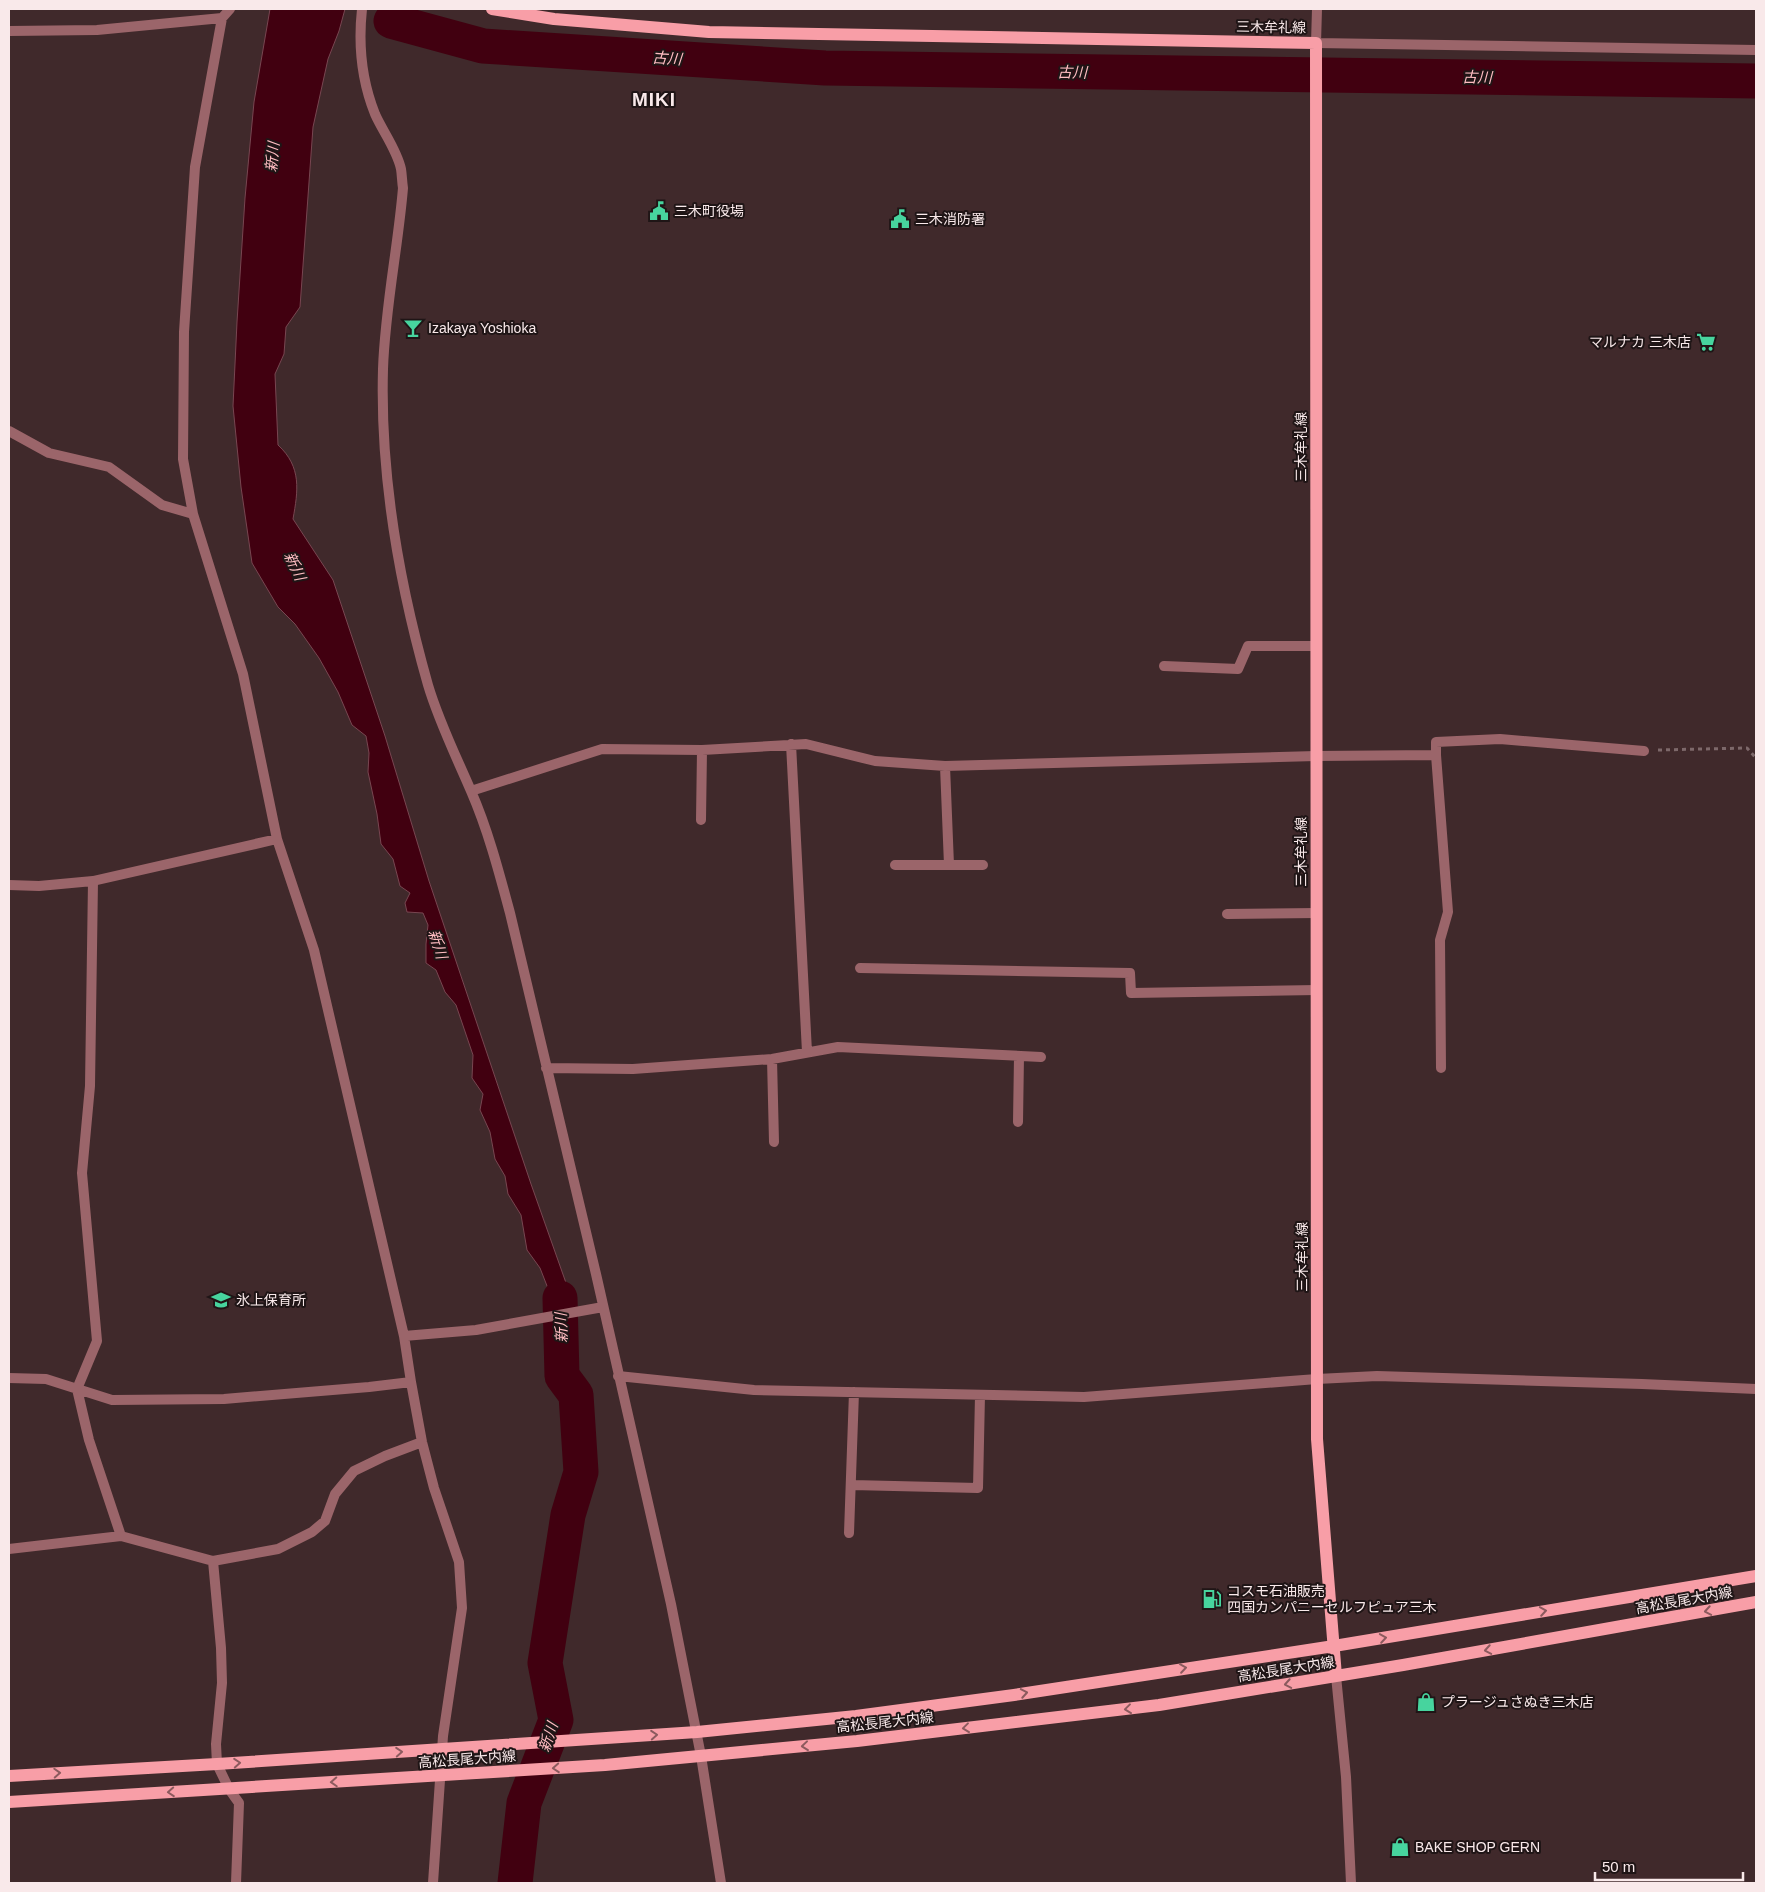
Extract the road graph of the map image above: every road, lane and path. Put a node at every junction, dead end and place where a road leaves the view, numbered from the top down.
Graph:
1 (230, 9) edge
2 (362, 9) edge
3 (492, 9) edge
4 (1317, 9) edge
5 (222, 18) junction
6 (9, 31) edge
7 (1316, 43) junction
8 (1756, 50) edge
9 (9, 431) edge
10 (193, 514) junction
11 (1316, 646) junction
12 (1164, 666) dead end
13 (791, 744) junction
14 (702, 750) junction
15 (1644, 751) joint
16 (1436, 755) junction
17 (1316, 756) junction
18 (1756, 758) edge
19 (945, 766) junction
20 (470, 791) junction
21 (701, 820) dead end
22 (277, 839) junction
23 (895, 865) dead end
24 (949, 865) junction
25 (983, 865) dead end
26 (93, 881) junction
27 (9, 885) edge
28 (1317, 913) junction
29 (1227, 914) dead end
30 (860, 968) dead end
31 (1317, 990) junction
32 (807, 1052) junction
33 (1019, 1056) junction
34 (1041, 1057) dead end
35 (772, 1059) junction
36 (546, 1068) junction
37 (1440, 1068) dead end
38 (1018, 1122) dead end
39 (774, 1142) dead end
40 (603, 1307) junction
41 (404, 1336) junction
42 (618, 1376) junction
43 (9, 1378) edge
44 (1317, 1379) junction
45 (411, 1382) junction
46 (77, 1389) junction
47 (1756, 1389) edge
48 (854, 1392) junction
49 (980, 1395) junction
50 (422, 1442) junction
51 (852, 1485) junction
52 (849, 1533) dead end
53 (121, 1536) junction
54 (9, 1549) edge
55 (213, 1561) junction
56 (1756, 1576) edge
57 (1756, 1602) edge
58 (1334, 1646) junction
59 (1336, 1676) junction
60 (697, 1732) junction
61 (442, 1750) junction
62 (701, 1756) junction
63 (217, 1764) junction
64 (9, 1776) edge
65 (441, 1776) junction
66 (228, 1789) junction
67 (9, 1802) edge
68 (236, 1883) edge
69 (433, 1883) edge
70 (721, 1883) edge
71 (1351, 1883) edge

1 - 5 street
2 - 20 street
3 - 7 main road, 三木牟礼線
4 - 7 street
5 - 6 street
5 - 10 street
7 - 8 street
7 - 11 main road, 三木牟礼線
9 - 10 street
10 - 22 street
11 - 12 street
11 - 17 main road, 三木牟礼線
13 - 14 street
13 - 19 street
13 - 32 street
14 - 20 street
14 - 21 street
15 - 16 street
15 - 18 path
16 - 17 street
16 - 37 street
17 - 19 street
17 - 28 main road, 三木牟礼線
19 - 24 street
20 - 36 street
22 - 26 street
22 - 41 street
23 - 24 street
24 - 25 street
26 - 27 street
26 - 46 street
28 - 29 street
28 - 31 main road, 三木牟礼線
30 - 31 street
31 - 44 main road, 三木牟礼線
32 - 33 street
32 - 35 street
33 - 34 street
33 - 38 street
35 - 36 street
35 - 39 street
36 - 40 street
40 - 41 street
40 - 42 street
41 - 45 street
42 - 48 street
42 - 60 street
43 - 46 street
44 - 47 street
44 - 49 street
44 - 58 main road, 三木牟礼線
45 - 46 street
45 - 50 street
46 - 53 street
48 - 49 street
48 - 51 street
49 - 51 street
50 - 55 street
50 - 61 street
51 - 52 street
53 - 54 street
53 - 55 street
55 - 63 street
58 -> 56 main road, 高松長尾大内線
57 -> 59 main road, 高松長尾大内線
58 - 59 main road, 三木牟礼線
60 -> 58 main road, 高松長尾大内線
59 -> 62 main road, 高松長尾大内線
59 - 71 street
61 -> 60 main road, 高松長尾大内線
60 - 62 street
63 -> 61 main road, 高松長尾大内線
61 - 65 street
62 -> 65 main road, 高松長尾大内線
62 - 70 street
64 -> 63 main road, 高松長尾大内線
63 - 66 street
65 -> 66 main road, 高松長尾大内線
65 - 69 street
66 -> 67 main road, 高松長尾大内線
66 - 68 street

